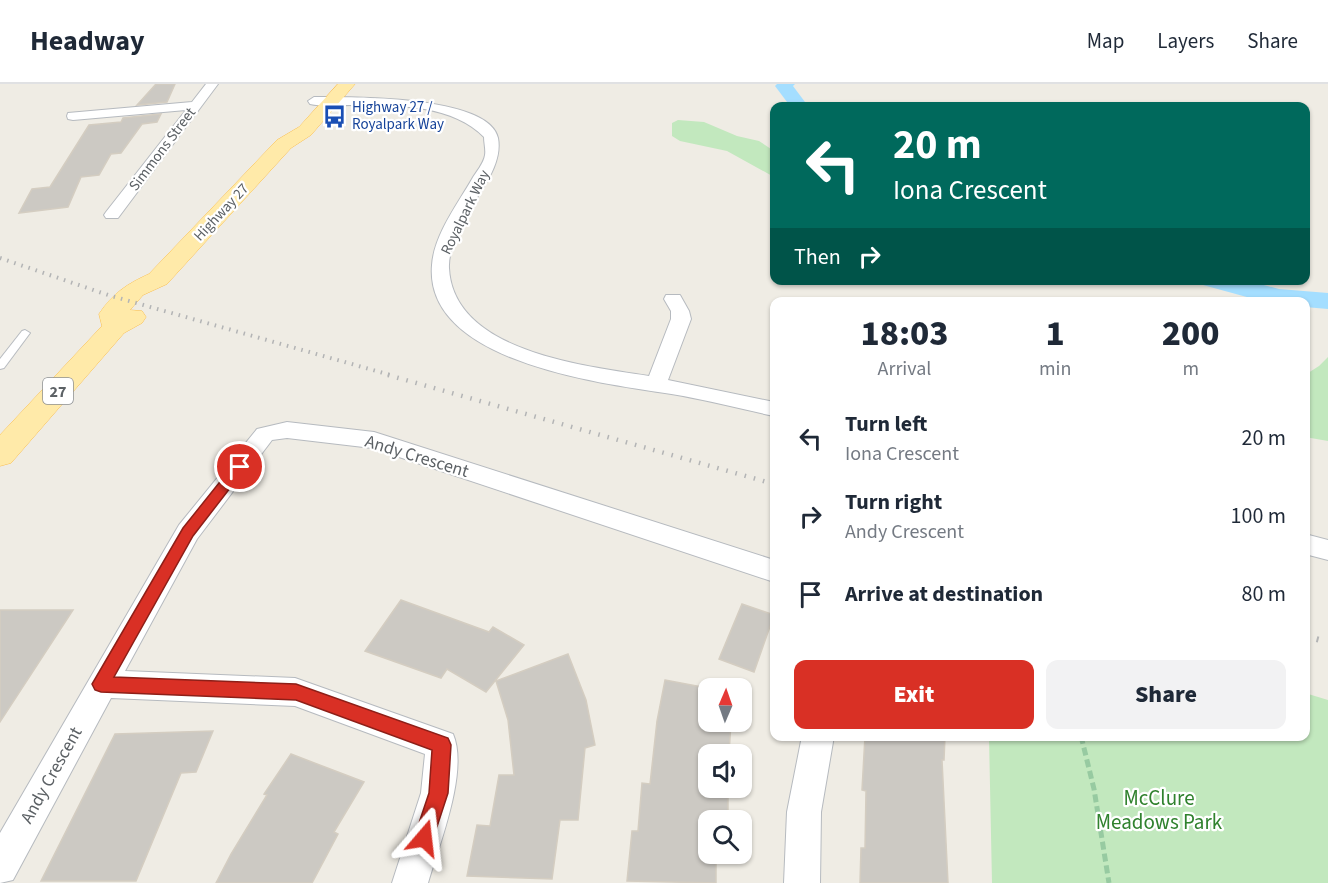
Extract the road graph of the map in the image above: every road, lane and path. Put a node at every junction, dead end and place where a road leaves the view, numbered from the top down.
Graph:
1 (212, 84) edge
2 (347, 84) edge
3 (325, 96) edge
4 (196, 105) junction
5 (73, 116) dead end
6 (112, 215) dead end
7 (673, 299) dead end
8 (25, 333) dead end
9 (0, 366) edge
10 (656, 385) junction
11 (770, 408) edge
12 (0, 455) edge
13 (1310, 545) edge
14 (1328, 550) edge
15 (770, 570) edge
16 (101, 684) junction
17 (817, 741) edge
18 (1082, 741) edge
19 (0, 867) edge
20 (410, 883) edge
21 (802, 883) edge
22 (1109, 883) edge

1 - 4 street, Simmons Street
2 - 3 main road, Highway 27 / 27
3 - 10 street, Royalpark Way
3 - 12 main road, Highway 27 / 27
4 - 5 street
4 - 6 street, Simmons Street
7 - 10 street
8 - 9 lane
10 - 11 street, Royalpark Way
13 - 14 street
15 - 16 street, Andy Crescent
16 - 19 street, Andy Crescent
16 - 20 street
17 - 21 street
18 - 22 path

